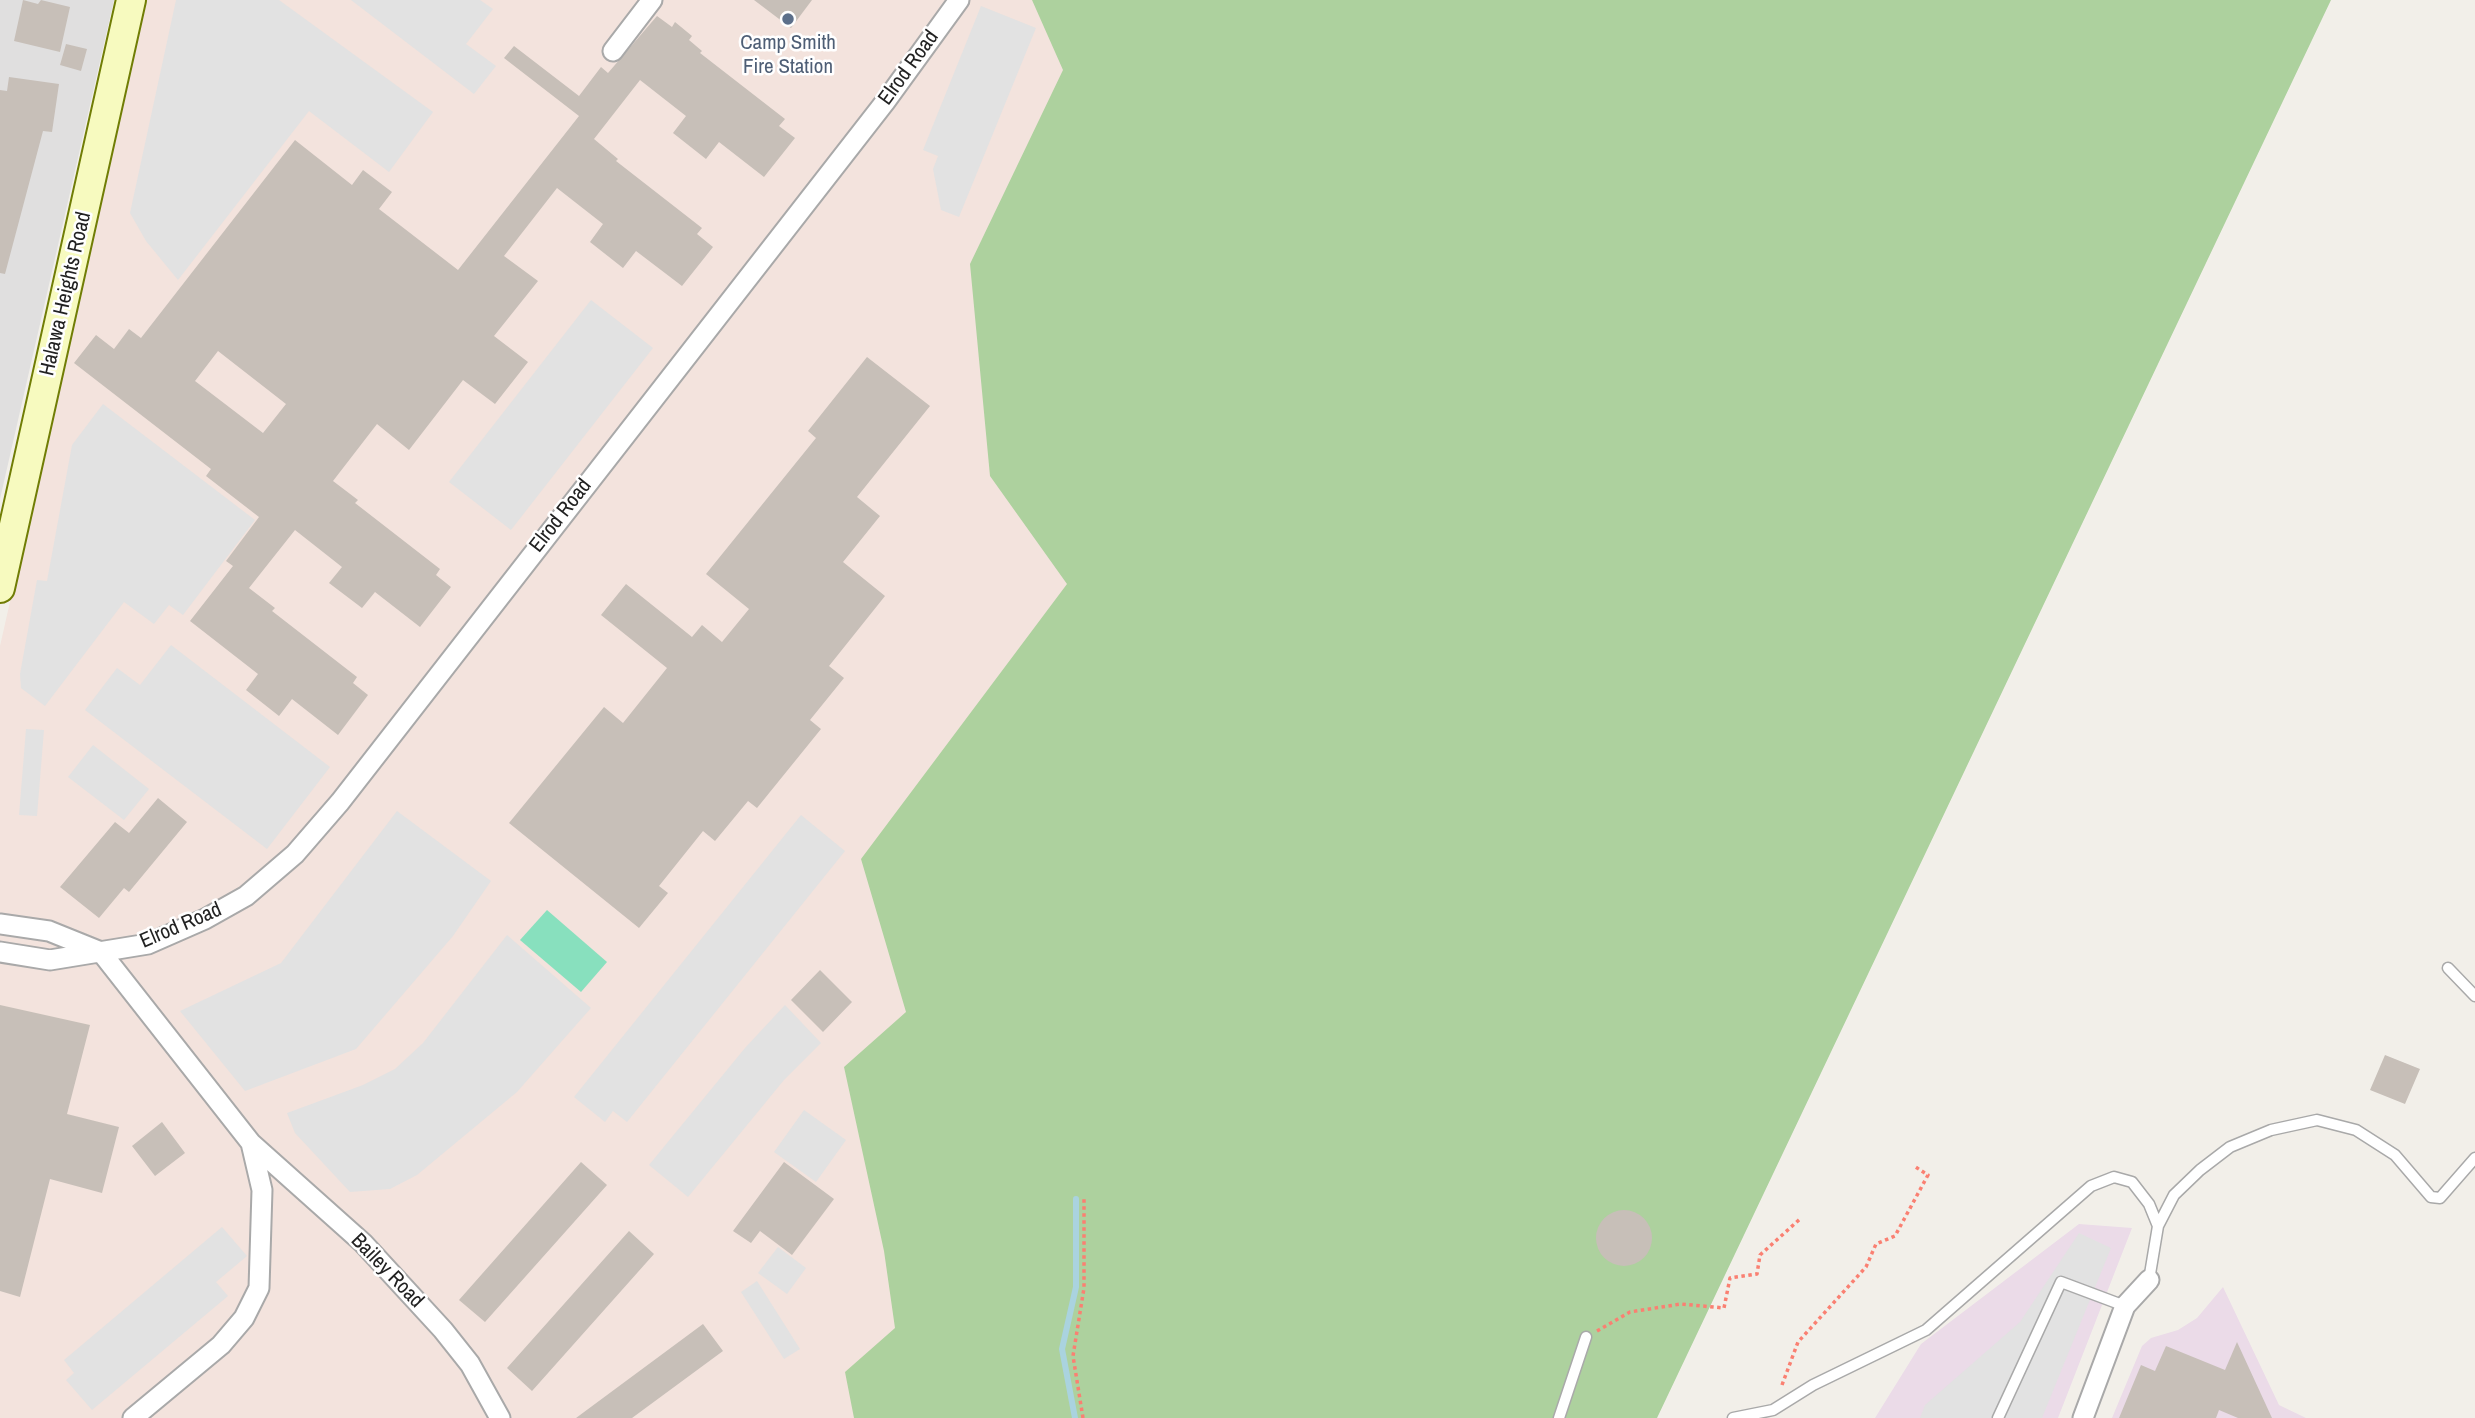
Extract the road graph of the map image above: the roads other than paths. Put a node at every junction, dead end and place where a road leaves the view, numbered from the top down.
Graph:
1 (131, 0) edge
2 (652, 0) edge
3 (959, 0) edge
4 (613, 51) dead end
5 (0, 588) edge
6 (0, 924) edge
7 (0, 952) edge
8 (102, 952) junction
9 (2448, 968) dead end
10 (2475, 996) edge
11 (251, 1143) junction
12 (2475, 1157) edge
13 (2158, 1226) junction
14 (2149, 1280) joint
15 (2125, 1306) junction
16 (1586, 1337) road end
17 (133, 1418) edge
18 (499, 1418) edge
19 (1559, 1418) edge
20 (1733, 1418) edge
21 (1998, 1418) edge
22 (2083, 1418) edge

1 - 5 street, Halawa Heights Road
2 - 4 street
3 - 8 street, Elrod Road
6 - 8 street
7 - 8 street
8 - 11 street, Bailey Road
9 - 10 lane
11 - 17 street, Bailey Road
11 - 18 street, Bailey Road
12 - 13 lane
13 - 14 lane
13 - 20 lane
14 - 15 street
15 - 21 lane
15 - 22 street
16 - 19 lane

